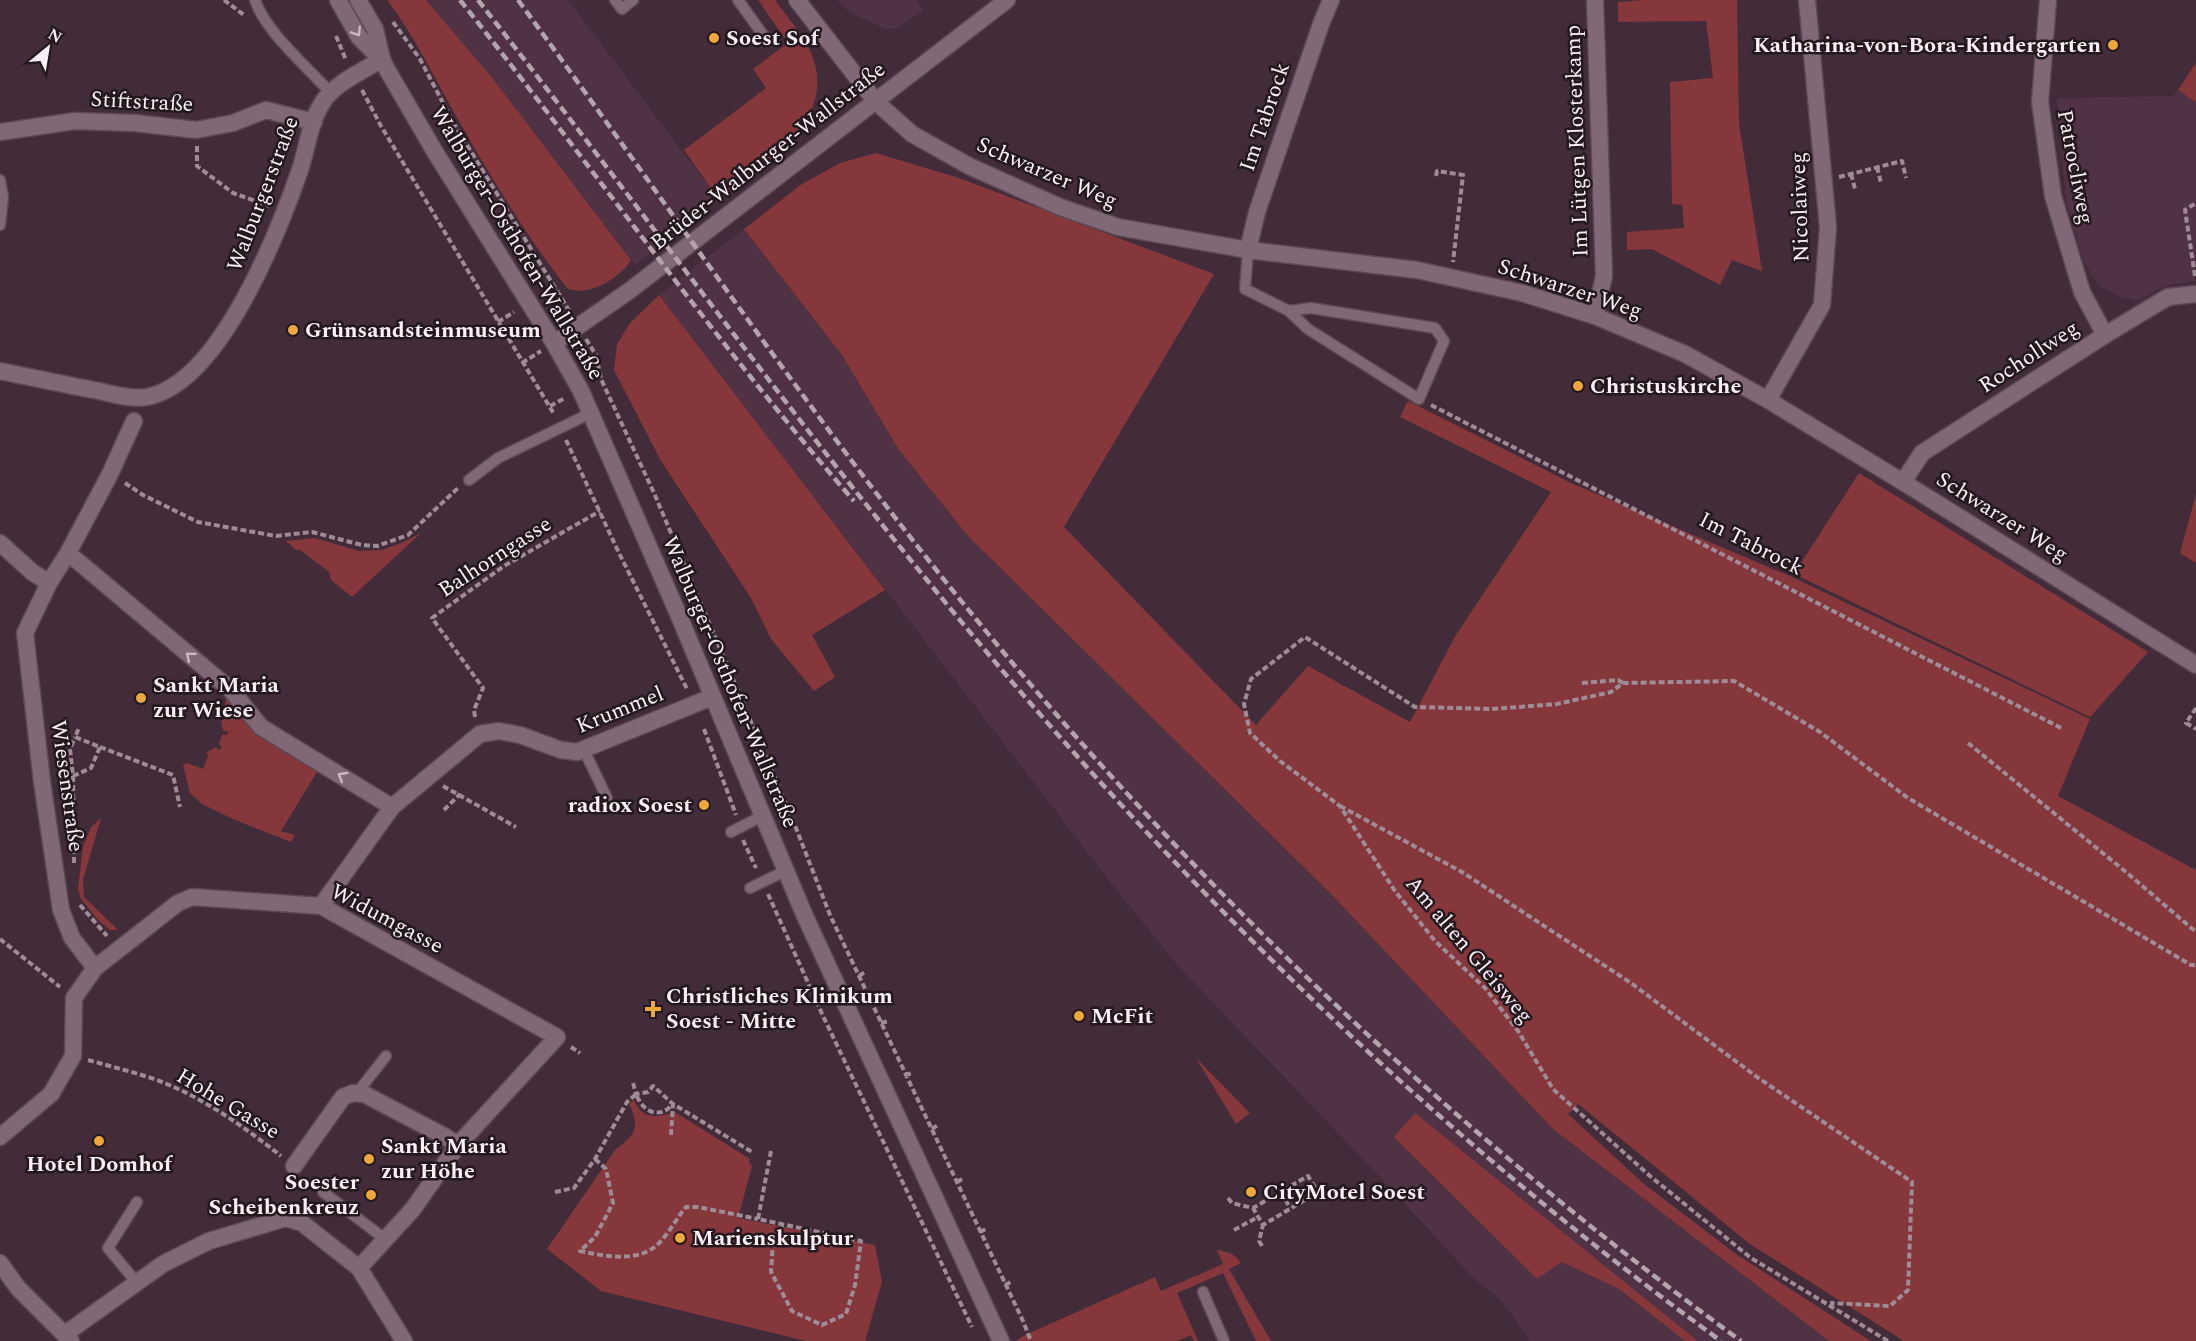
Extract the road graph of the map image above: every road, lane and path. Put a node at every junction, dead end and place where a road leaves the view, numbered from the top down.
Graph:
1 (255, 0) edge
2 (338, 0) edge
3 (358, 0) edge
4 (615, 0) edge
5 (633, 0) edge
6 (738, 0) edge
7 (797, 0) edge
8 (1007, 0) edge
9 (1331, 0) edge
10 (1595, 0) edge
11 (1807, 0) edge
12 (2048, 0) edge
13 (389, 17) dead end
14 (333, 27) dead end
15 (766, 39) dead end
16 (382, 59) junction
17 (355, 76) junction
18 (330, 92) junction
19 (876, 102) junction
20 (314, 122) junction
21 (196, 130) junction
22 (0, 132) edge
23 (1877, 167) junction
24 (1851, 174) junction
25 (1436, 176) dead end
26 (1906, 178) dead end
27 (0, 180) edge
28 (1824, 181) junction
29 (1881, 183) dead end
30 (1855, 189) dead end
31 (2196, 203) edge
32 (284, 212) junction
33 (0, 225) edge
34 (1248, 250) junction
35 (1451, 277) junction
36 (2196, 280) edge
37 (2196, 294) edge
38 (1288, 311) junction
39 (1595, 316) junction
40 (578, 327) junction
41 (2105, 334) junction
42 (554, 343) junction
43 (0, 371) edge
44 (1419, 399) junction
45 (1768, 400) junction
46 (550, 406) dead end
47 (591, 413) junction
48 (134, 421) dead end
49 (560, 427) junction
50 (110, 474) junction
51 (469, 480) joint
52 (1903, 482) junction
53 (600, 511) junction
54 (0, 543) edge
55 (68, 553) junction
56 (49, 584) junction
57 (2196, 665) edge
58 (1582, 683) dead end
59 (1623, 684) junction
60 (711, 697) junction
61 (694, 704) junction
62 (2196, 708) edge
63 (79, 728) dead end
64 (2063, 729) dead end
65 (2196, 729) edge
66 (480, 734) junction
67 (75, 737) junction
68 (1968, 744) dead end
69 (100, 747) junction
70 (584, 750) junction
71 (73, 776) junction
72 (427, 777) junction
73 (460, 795) junction
74 (607, 798) dead end
75 (1340, 806) junction
76 (180, 807) dead end
77 (392, 807) junction
78 (444, 810) dead end
79 (762, 816) junction
80 (516, 827) dead end
81 (735, 830) junction
82 (785, 871) junction
83 (73, 872) dead end
84 (762, 882) junction
85 (750, 888) dead end
86 (79, 902) dead end
87 (321, 906) junction
88 (2196, 932) edge
89 (0, 939) edge
90 (119, 950) junction
91 (2196, 966) edge
92 (95, 968) junction
93 (865, 972) dead end
94 (859, 976) junction
95 (74, 998) junction
96 (889, 1021) dead end
97 (881, 1023) junction
98 (73, 1056) junction
99 (386, 1056) dead end
100 (913, 1073) dead end
101 (905, 1075) junction
102 (633, 1083) dead end
103 (357, 1093) junction
104 (636, 1094) junction
105 (673, 1104) junction
106 (939, 1124) dead end
107 (932, 1129) junction
108 (671, 1135) dead end
109 (0, 1137) edge
110 (458, 1145) junction
111 (771, 1151) dead end
112 (752, 1152) dead end
113 (595, 1159) junction
114 (294, 1166) joint
115 (964, 1178) dead end
116 (957, 1182) junction
117 (322, 1192) dead end
118 (555, 1192) dead end
119 (1281, 1192) junction
120 (1228, 1198) dead end
121 (137, 1202) dead end
122 (1253, 1208) junction
123 (1290, 1208) junction
124 (1258, 1217) junction
125 (758, 1219) junction
126 (783, 1225) junction
127 (1263, 1225) junction
128 (986, 1229) dead end
129 (1234, 1230) dead end
130 (980, 1232) junction
131 (385, 1239) junction
132 (1262, 1246) dead end
133 (0, 1263) edge
134 (359, 1268) junction
135 (1011, 1282) dead end
136 (136, 1283) junction
137 (1005, 1285) junction
138 (1203, 1292) dead end
139 (1829, 1303) junction
140 (975, 1332) dead end
141 (68, 1338) edge
142 (404, 1341) edge
143 (1001, 1341) edge
144 (1031, 1341) edge
145 (1224, 1341) edge
146 (1888, 1341) edge

1 - 18 lane
2 -> 16 street
3 - 16 street
4 - 5 lane
6 - 15 lane
7 - 19 street, Schwarzer Weg
8 - 19 street, Brüder-Walburger-Wallstraße
9 - 34 street, Im Tabrock
10 - 39 street, Im Lütgen Klosterkamp
11 - 28 street, Nicolaiweg
12 - 41 street, Patrocliweg
13 - 40 path
14 - 17 path
16 - 17 street, Walburgerstraße
16 - 42 street, Walburger-Osthofen-Wallstraße
17 - 18 street, Walburgerstraße
17 - 46 path
18 - 20 street, Walburgerstraße
19 - 34 street, Schwarzer Weg
19 - 40 street, Brüder-Walburger-Wallstraße
20 - 21 street, Stiftstraße
20 - 32 street, Walburgerstraße
21 - 22 street, Stiftstraße
21 - 32 path
23 - 24 path
23 - 26 path
23 - 29 path
24 - 28 path
24 - 30 path
25 - 35 path
27 - 33 lane
28 - 45 street, Nicolaiweg
31 - 36 path
32 - 43 street, Walburgerstraße
34 - 35 street, Schwarzer Weg
34 - 38 lane
35 - 39 street, Schwarzer Weg
37 - 41 street, Rochollweg
38 - 44 lane
38 - 44 lane
39 - 45 street, Schwarzer Weg
40 - 42 street, Brüder-Walburger-Wallstraße
40 - 94 path
41 - 52 street, Rochollweg
42 - 47 street, Walburger-Osthofen-Wallstraße
44 - 64 path, Im Tabrock
45 - 52 street, Schwarzer Weg
47 - 49 lane
47 - 60 street, Walburger-Osthofen-Wallstraße
48 - 50 street, Wiesenstraße
49 - 51 lane
49 - 53 path
50 - 51 path
50 - 55 street, Wiesenstraße
52 - 57 street, Schwarzer Weg
53 - 61 path
53 - 66 path, Balhorngasse
54 - 56 street
55 - 56 street, Wiesenstraße
77 -> 55 street
56 - 92 street, Wiesenstraße
58 - 59 path
59 - 75 path, Am alten Gleisweg
59 - 91 path
60 - 61 street, Krummel
60 - 79 street, Walburger-Osthofen-Wallstraße
61 - 70 street, Krummel
61 - 81 path
62 - 65 path
63 - 67 path
66 - 70 street, Krummel
66 - 72 street
67 - 69 path
67 - 71 path
68 - 88 path
69 - 71 path
69 - 76 path
70 - 74 lane
71 - 83 path
72 - 73 path
72 - 77 street
73 - 78 path
73 - 80 path
75 - 139 path, Am alten Gleisweg
75 - 139 path
77 - 87 street
79 - 81 lane
79 - 82 street, Walburger-Osthofen-Wallstraße
81 - 84 path
82 - 84 lane
82 - 143 street, Walburger-Osthofen-Wallstraße
84 - 85 lane
84 - 140 path
86 - 90 path
87 - 90 street, Widumgasse
87 - 110 street, Widumgasse
89 - 95 path
90 - 92 street, Widumgasse
92 - 95 street
93 - 94 path
94 - 97 path
95 - 98 street
96 - 97 path
97 - 101 path
98 - 109 street
98 - 114 path, Hohe Gasse
99 - 103 lane
100 - 101 path
101 - 107 path
102 - 104 path
103 - 110 street
103 - 114 street
104 - 105 path
104 - 105 path
104 - 113 path
105 - 108 path
105 - 112 path
106 - 107 path
107 - 116 path
110 - 131 street
111 - 125 path
113 - 118 path
113 - 125 path
115 - 116 path
116 - 130 path
117 - 131 lane
119 - 122 path
119 - 123 path
119 - 123 path
120 - 122 path
121 - 136 lane
122 - 124 path
123 - 127 path
124 - 127 path
124 - 129 path
125 - 126 path
126 - 126 path
127 - 132 path
128 - 130 path
130 - 137 path
131 - 134 street
133 - 141 street
134 - 136 street
134 - 142 street
135 - 137 path
136 - 141 street
137 - 144 path
138 - 145 lane
139 - 146 path, Am alten Gleisweg

